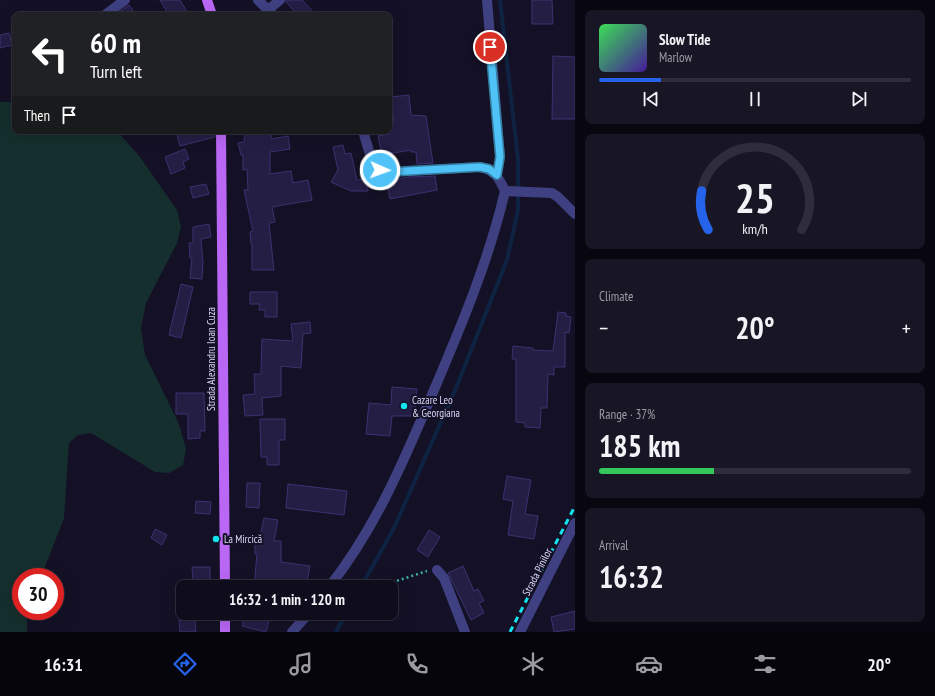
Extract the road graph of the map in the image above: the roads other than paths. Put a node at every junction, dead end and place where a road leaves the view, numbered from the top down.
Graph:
1 (125, 0) edge
2 (207, 0) edge
3 (258, 0) edge
4 (280, 0) edge
5 (487, 0) edge
6 (109, 12) edge
7 (211, 12) edge
8 (269, 12) edge
9 (271, 12) edge
10 (221, 134) edge
11 (364, 134) edge
12 (497, 175) junction
13 (506, 190) junction
14 (575, 214) edge
15 (575, 523) edge
16 (437, 570) road end
17 (225, 580) edge
18 (334, 580) edge
19 (225, 620) edge
20 (303, 620) edge
21 (225, 632) edge
22 (292, 632) edge
23 (465, 632) edge
24 (520, 632) edge

1 - 6 street
2 - 7 main road
3 - 8 street
4 - 9 street
5 - 12 street
10 - 17 main road, Strada Alexandru Ioan Cuza
11 - 12 street
12 - 13 street
13 - 14 street
13 - 18 street
15 - 24 street, Strada Pinilor
16 - 23 street
19 - 21 main road
20 - 22 street

